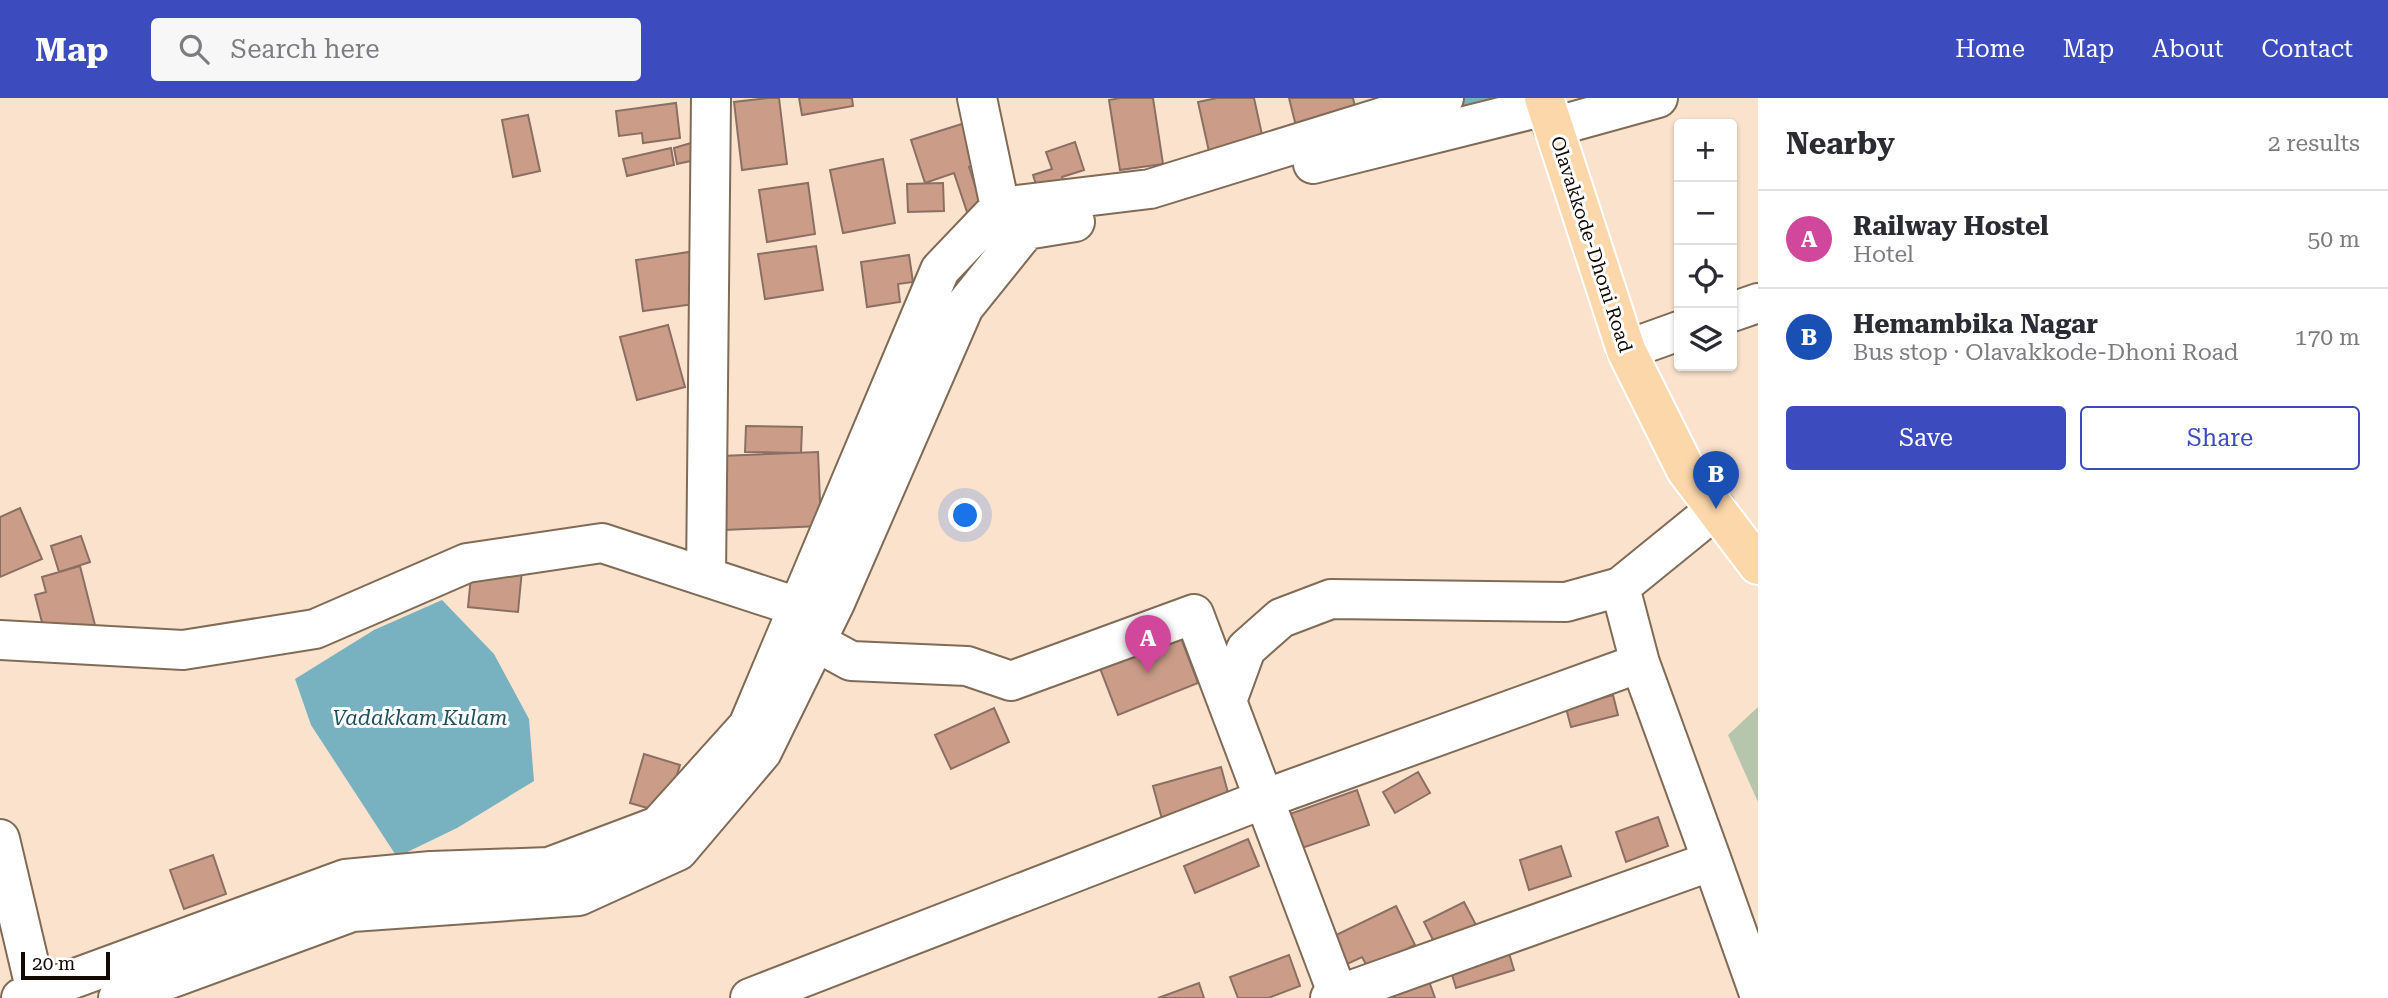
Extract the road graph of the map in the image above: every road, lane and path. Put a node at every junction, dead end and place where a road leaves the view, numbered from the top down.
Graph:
1 (711, 98) edge
2 (977, 98) edge
3 (1444, 98) edge
4 (1658, 98) edge
5 (1548, 110) edge
6 (1000, 207) junction
7 (1758, 303) edge
8 (1737, 310) edge
9 (1674, 333) edge
10 (1626, 350) junction
11 (1716, 509) junction
12 (1758, 565) edge
13 (706, 577) junction
14 (1620, 587) junction
15 (798, 607) junction
16 (0, 640) edge
17 (816, 642) junction
18 (1640, 663) junction
19 (1227, 701) junction
20 (1264, 799) junction
21 (0, 839) edge
22 (1713, 862) junction
23 (1758, 991) edge
24 (29, 995) edge
25 (1336, 997) edge
26 (118, 998) edge
27 (750, 998) edge

1 - 13 street
2 - 6 street
3 - 6 street
4 - 5 street
5 - 10 main road, Olavakkode-Dhoni Road
5 - 17 street
6 - 15 street
7 - 8 street
9 - 10 street
10 - 11 main road, Olavakkode-Dhoni Road
11 - 12 main road, Olavakkode-Dhoni Road
11 - 14 street
13 - 15 street
13 - 16 street
14 - 18 street
14 - 19 street
15 - 24 street
17 - 19 street
17 - 26 street
18 - 20 street
18 - 22 street
19 - 20 street
20 - 25 street
20 - 27 street
21 - 24 street
22 - 23 street
22 - 25 street

